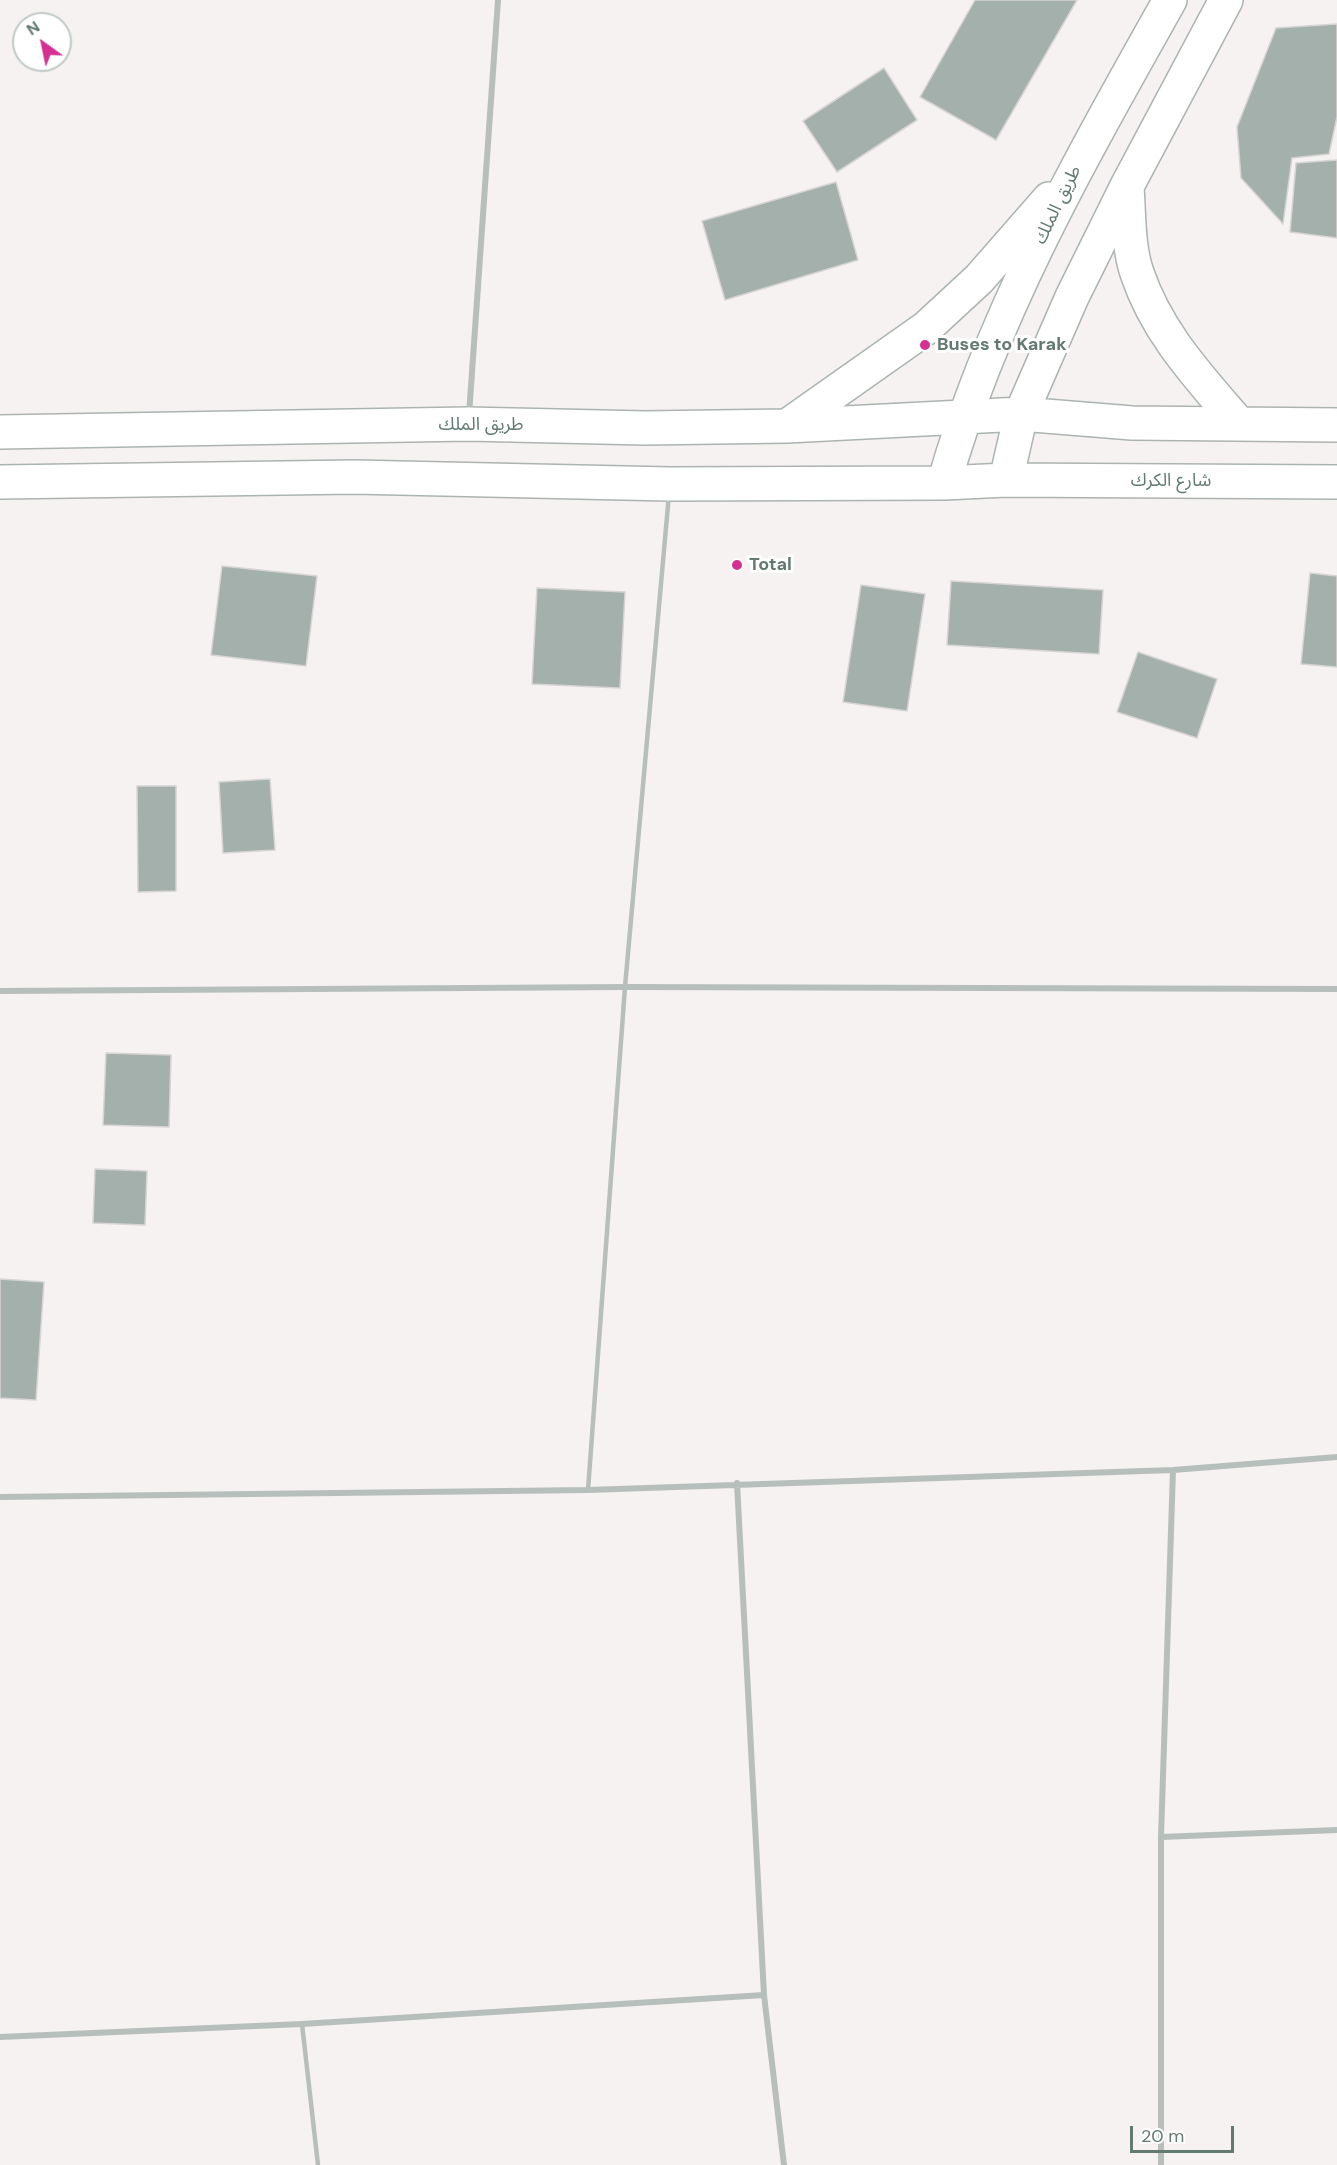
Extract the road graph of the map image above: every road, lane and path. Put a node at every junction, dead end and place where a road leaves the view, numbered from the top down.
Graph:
1 (498, 0) edge
2 (1170, 0) edge
3 (1226, 0) edge
4 (1077, 166) junction
5 (1127, 186) junction
6 (1021, 414) junction
7 (963, 417) junction
8 (468, 424) junction
9 (1239, 424) junction
10 (1337, 425) edge
11 (787, 426) junction
12 (0, 432) edge
13 (1006, 480) junction
14 (0, 482) edge
15 (1337, 482) edge
16 (944, 483) junction
17 (669, 484) junction
18 (625, 987) junction
19 (1337, 989) edge
20 (0, 991) edge
21 (1337, 1457) edge
22 (1173, 1470) junction
23 (737, 1484) junction
24 (588, 1490) junction
25 (0, 1497) edge
26 (1337, 1830) edge
27 (1161, 1837) junction
28 (764, 1995) junction
29 (302, 2024) junction
30 (0, 2037) edge
31 (318, 2165) edge
32 (784, 2165) edge
33 (1161, 2165) edge

1 - 8 street
2 - 4 main road, طريق الملك
3 - 5 main road
4 - 7 main road, طريق الملك
4 - 11 main road
5 - 6 main road
5 - 9 main road
6 - 7 main road, طريق الملك
6 - 9 main road
6 - 13 main road
7 - 11 main road, طريق الملك
7 - 16 main road, طريق الملك
8 - 11 main road, طريق الملك
8 - 12 main road, طريق الملك
9 - 10 main road
13 - 15 main road, شارع الكرك
13 - 16 main road
14 - 17 main road
16 - 17 main road
17 - 18 lane
18 - 19 street
18 - 20 street
18 - 24 lane
21 - 22 street
22 - 23 street
22 - 27 street
23 - 24 street
23 - 28 street
24 - 25 street
26 - 27 street
27 - 33 street
28 - 29 street
28 - 32 street
29 - 30 street
29 - 31 lane

